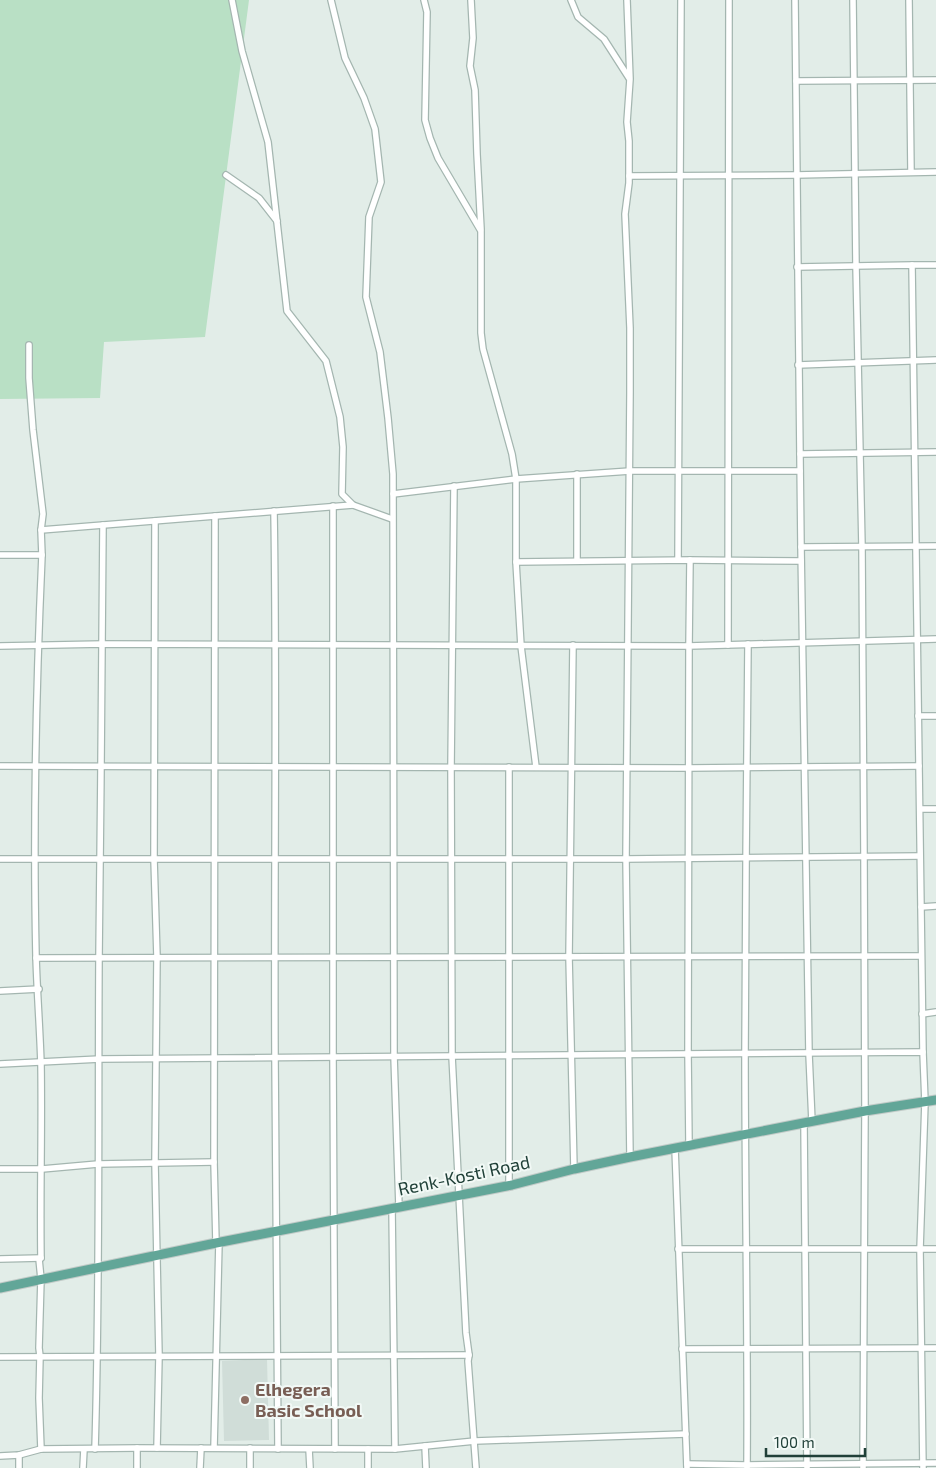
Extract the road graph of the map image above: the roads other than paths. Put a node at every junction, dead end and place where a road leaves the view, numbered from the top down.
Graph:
1 (232, 0) edge
2 (332, 0) edge
3 (424, 0) edge
4 (471, 0) edge
5 (572, 0) edge
6 (627, 0) edge
7 (681, 0) edge
8 (729, 0) edge
9 (795, 0) edge
10 (854, 0) edge
11 (909, 0) edge
12 (630, 80) junction
13 (854, 80) junction
14 (910, 80) junction
15 (936, 80) edge
16 (796, 81) junction
17 (911, 172) junction
18 (936, 172) edge
19 (855, 174) junction
20 (226, 175) dead end
21 (796, 175) junction
22 (629, 176) junction
23 (681, 176) junction
24 (729, 176) junction
25 (277, 221) junction
26 (481, 231) junction
27 (912, 265) junction
28 (936, 265) edge
29 (856, 266) junction
30 (797, 267) junction
31 (29, 345) dead end
32 (936, 360) edge
33 (913, 361) junction
34 (858, 362) junction
35 (798, 365) junction
36 (936, 452) edge
37 (860, 453) junction
38 (914, 453) junction
39 (800, 454) junction
40 (630, 471) junction
41 (679, 471) junction
42 (728, 471) junction
43 (800, 471) junction
44 (577, 474) junction
45 (516, 479) junction
46 (454, 486) junction
47 (393, 494) junction
48 (353, 504) junction
49 (333, 506) junction
50 (274, 511) junction
51 (215, 516) junction
52 (392, 519) junction
53 (155, 521) junction
54 (103, 525) junction
55 (41, 530) junction
56 (936, 546) edge
57 (862, 547) junction
58 (915, 547) junction
59 (801, 548) junction
60 (0, 555) edge
61 (42, 555) junction
62 (678, 560) junction
63 (690, 560) junction
64 (728, 560) junction
65 (577, 561) junction
66 (629, 561) junction
67 (801, 561) junction
68 (516, 562) junction
69 (936, 639) edge
70 (918, 640) junction
71 (862, 641) junction
72 (802, 642) junction
73 (103, 644) junction
74 (154, 644) junction
75 (748, 644) junction
76 (215, 645) junction
77 (276, 645) junction
78 (333, 645) junction
79 (393, 645) junction
80 (453, 645) junction
81 (573, 645) junction
82 (728, 645) junction
83 (0, 646) edge
84 (38, 646) junction
85 (521, 646) junction
86 (628, 646) junction
87 (689, 646) junction
88 (918, 716) junction
89 (936, 716) edge
90 (0, 766) edge
91 (35, 766) junction
92 (451, 766) junction
93 (571, 766) junction
94 (919, 766) junction
95 (102, 767) junction
96 (154, 767) junction
97 (214, 767) junction
98 (276, 767) junction
99 (334, 767) junction
100 (393, 767) junction
101 (508, 767) junction
102 (536, 767) junction
103 (626, 767) junction
104 (747, 767) junction
105 (863, 767) junction
106 (689, 768) junction
107 (804, 768) junction
108 (920, 809) junction
109 (936, 809) edge
110 (920, 856) junction
111 (806, 857) junction
112 (864, 857) junction
113 (36, 858) junction
114 (101, 858) junction
115 (746, 858) junction
116 (0, 859) edge
117 (154, 859) junction
118 (215, 859) junction
119 (276, 859) junction
120 (334, 859) junction
121 (393, 859) junction
122 (451, 859) junction
123 (508, 859) junction
124 (570, 859) junction
125 (626, 859) junction
126 (688, 859) junction
127 (921, 906) junction
128 (936, 906) edge
129 (746, 955) junction
130 (569, 956) junction
131 (627, 956) junction
132 (688, 956) junction
133 (808, 956) junction
134 (864, 956) junction
135 (922, 956) junction
136 (157, 957) junction
137 (215, 957) junction
138 (275, 957) junction
139 (333, 957) junction
140 (394, 957) junction
141 (452, 957) junction
142 (508, 957) junction
143 (36, 958) junction
144 (99, 958) junction
145 (39, 989) junction
146 (0, 991) edge
147 (936, 1012) edge
148 (922, 1014) junction
149 (923, 1052) junction
150 (688, 1053) junction
151 (745, 1053) junction
152 (864, 1053) junction
153 (809, 1054) junction
154 (570, 1055) junction
155 (628, 1055) junction
156 (394, 1056) junction
157 (452, 1056) junction
158 (508, 1056) junction
159 (275, 1057) junction
160 (333, 1057) junction
161 (100, 1058) junction
162 (155, 1058) junction
163 (214, 1058) junction
164 (41, 1063) junction
165 (0, 1064) edge
166 (936, 1100) edge
167 (925, 1102) junction
168 (865, 1111) junction
169 (808, 1122) junction
170 (745, 1135) junction
171 (689, 1145) junction
172 (675, 1148) junction
173 (630, 1157) junction
174 (214, 1162) junction
175 (155, 1163) junction
176 (98, 1164) junction
177 (0, 1169) edge
178 (42, 1169) junction
179 (574, 1169) junction
180 (509, 1185) junction
181 (460, 1194) junction
182 (396, 1207) junction
183 (334, 1220) junction
184 (277, 1231) junction
185 (218, 1242) junction
186 (678, 1248) junction
187 (863, 1248) junction
188 (806, 1249) junction
189 (920, 1249) junction
190 (936, 1249) edge
191 (745, 1250) junction
192 (157, 1256) junction
193 (41, 1258) junction
194 (0, 1259) edge
195 (98, 1268) junction
196 (41, 1279) junction
197 (0, 1288) edge
198 (920, 1348) junction
199 (936, 1348) edge
200 (682, 1349) junction
201 (748, 1349) junction
202 (806, 1349) junction
203 (864, 1349) junction
204 (335, 1355) junction
205 (395, 1355) junction
206 (469, 1355) junction
207 (40, 1356) junction
208 (98, 1356) junction
209 (159, 1356) junction
210 (217, 1356) junction
211 (278, 1356) junction
212 (0, 1357) edge
213 (686, 1434) junction
214 (475, 1441) junction
215 (426, 1446) junction
216 (137, 1448) junction
217 (157, 1448) junction
218 (201, 1448) junction
219 (214, 1448) junction
220 (250, 1448) junction
221 (41, 1449) junction
222 (84, 1449) junction
223 (95, 1449) junction
224 (278, 1449) junction
225 (309, 1449) junction
226 (335, 1449) junction
227 (368, 1449) junction
228 (396, 1449) junction
229 (19, 1455) junction
230 (0, 1456) edge
231 (936, 1463) edge
232 (687, 1466) edge
233 (807, 1466) edge
234 (863, 1466) edge
235 (923, 1466) edge
236 (746, 1467) edge
237 (19, 1468) edge
238 (83, 1468) edge
239 (137, 1468) edge
240 (200, 1468) edge
241 (250, 1468) edge
242 (310, 1468) edge
243 (368, 1468) edge
244 (426, 1468) edge
245 (476, 1468) edge

1 - 25 street
2 - 47 street
3 - 26 street
4 - 26 street
5 - 12 street
6 - 12 street
7 - 23 street
8 - 24 street
9 - 16 street
10 - 13 street
11 - 14 street
12 - 22 street
13 - 14 street
13 - 16 street
13 - 19 street
14 - 15 street
14 - 17 street
16 - 21 street
17 - 18 street
17 - 19 street
19 - 21 street
19 - 29 street
20 - 25 street
21 - 24 street
21 - 30 street
22 - 23 street
22 - 40 street
23 - 24 street
23 - 41 street
24 - 42 street
25 - 48 street
26 - 45 street
27 - 28 street
27 - 29 street
27 - 33 street
29 - 30 street
29 - 34 street
30 - 35 street
31 - 55 street
32 - 33 street
33 - 34 street
33 - 38 street
34 - 35 street
34 - 37 street
35 - 39 street
36 - 38 street
37 - 38 street
37 - 39 street
37 - 57 street
38 - 58 street
39 - 43 street
40 - 41 street
40 - 44 street
40 - 66 street
41 - 42 street
41 - 62 street
42 - 43 street
42 - 64 street
43 - 59 street
44 - 45 street
44 - 65 street
45 - 46 street
45 - 68 street
46 - 47 street
46 - 80 street
47 - 52 street
48 - 49 street
48 - 52 street
49 - 50 street
49 - 78 street
50 - 51 street
50 - 77 street
51 - 53 street
51 - 76 street
52 - 79 street
53 - 54 street
53 - 74 street
54 - 55 street
54 - 73 street
55 - 61 street
56 - 58 street
57 - 58 street
57 - 59 street
57 - 71 street
58 - 70 street
59 - 67 street
60 - 61 street
61 - 84 street
62 - 63 street
62 - 66 street
63 - 64 street
63 - 87 street
64 - 67 street
64 - 82 street
65 - 66 street
65 - 68 street
66 - 86 street
67 - 72 street
68 - 85 street
69 - 70 street
70 - 71 street
70 - 88 street
71 - 72 street
71 - 105 street
72 - 75 street
72 - 107 street
73 - 74 street
73 - 84 street
73 - 95 street
74 - 76 street
74 - 96 street
75 - 82 street
75 - 104 street
76 - 77 street
76 - 97 street
77 - 78 street
77 - 98 street
78 - 79 street
78 - 99 street
79 - 80 street
79 - 100 street
80 - 85 street
80 - 92 street
81 - 85 street
81 - 86 street
81 - 93 street
82 - 87 street
83 - 84 street
84 - 91 street
85 - 102 street
86 - 87 street
86 - 103 street
87 - 106 street
88 - 89 street
88 - 94 street
90 - 91 street
91 - 95 street
91 - 113 street
92 - 100 street
92 - 101 street
92 - 122 street
93 - 102 street
93 - 103 street
93 - 124 street
94 - 105 street
94 - 108 street
95 - 96 street
95 - 114 street
96 - 97 street
96 - 117 street
97 - 98 street
97 - 118 street
98 - 99 street
98 - 119 street
99 - 100 street
99 - 120 street
100 - 121 street
101 - 102 street
101 - 123 street
103 - 106 street
103 - 125 street
104 - 106 street
104 - 107 street
104 - 115 street
105 - 107 street
105 - 112 street
106 - 126 street
107 - 111 street
108 - 109 street
108 - 110 street
110 - 112 street
110 - 127 street
111 - 112 street
111 - 115 street
111 - 133 street
112 - 134 street
113 - 114 street
113 - 116 street
113 - 143 street
114 - 117 street
114 - 144 street
115 - 126 street
115 - 129 street
117 - 118 street
117 - 136 street
118 - 119 street
118 - 137 street
119 - 120 street
119 - 138 street
120 - 121 street
120 - 139 street
121 - 122 street
121 - 140 street
122 - 123 street
122 - 141 street
123 - 124 street
123 - 142 street
124 - 125 street
124 - 130 street
125 - 126 street
125 - 131 street
126 - 132 street
127 - 128 street
127 - 135 street
129 - 132 street
129 - 133 street
129 - 151 street
130 - 131 street
130 - 142 street
130 - 154 street
131 - 132 street
131 - 155 street
132 - 150 street
133 - 134 street
133 - 153 street
134 - 135 street
134 - 152 street
135 - 148 street
136 - 137 street
136 - 144 street
136 - 162 street
137 - 138 street
137 - 163 street
138 - 139 street
138 - 159 street
139 - 140 street
139 - 160 street
140 - 141 street
140 - 156 street
141 - 142 street
141 - 157 street
142 - 158 street
143 - 144 street
143 - 145 street
144 - 161 street
145 - 146 street
145 - 164 street
147 - 148 street
148 - 149 street
149 - 152 street
149 - 167 street
150 - 151 street
150 - 155 street
150 - 171 street
151 - 153 street
151 - 170 street
152 - 153 street
152 - 168 street
153 - 169 street
154 - 155 street
154 - 158 street
154 - 179 street
155 - 173 street
156 - 157 street
156 - 160 street
156 - 182 street
157 - 158 street
157 - 181 street
158 - 180 street
159 - 160 street
159 - 163 street
159 - 184 street
160 - 183 street
161 - 162 street
161 - 164 street
161 - 176 street
162 - 163 street
162 - 175 street
163 - 174 street
164 - 165 street
164 - 178 street
166 - 167 main road, Renk-Kosti Road
167 - 168 main road, Renk-Kosti Road
167 - 189 street
168 - 169 main road, Renk-Kosti Road
168 - 187 street
169 - 170 main road, Renk-Kosti Road
169 - 188 street
170 - 171 main road, Renk-Kosti Road
170 - 191 street
171 - 172 main road, Renk-Kosti Road
172 - 173 main road, Renk-Kosti Road
172 - 186 street
173 - 179 main road, Renk-Kosti Road
174 - 175 street
174 - 185 street
175 - 176 street
175 - 192 street
176 - 178 street
176 - 195 street
177 - 178 street
178 - 193 street
179 - 180 main road, Renk-Kosti Road
180 - 181 main road, Renk-Kosti Road
181 - 182 main road, Renk-Kosti Road
181 - 206 street
182 - 183 main road, Renk-Kosti Road
182 - 205 street
183 - 184 main road, Renk-Kosti Road
183 - 204 street
184 - 185 main road, Renk-Kosti Road
184 - 211 street
185 - 192 main road, Renk-Kosti Road
185 - 210 street
186 - 191 street
186 - 200 street
187 - 188 street
187 - 189 street
187 - 203 street
188 - 191 street
188 - 202 street
189 - 190 street
189 - 198 street
191 - 201 street
192 - 195 main road, Renk-Kosti Road
192 - 209 street
193 - 194 street
193 - 196 street
195 - 196 main road, Renk-Kosti Road
195 - 208 street
196 - 197 main road, Renk-Kosti Road
196 - 207 street
198 - 199 street
198 - 203 street
198 - 235 street
200 - 201 street
200 - 213 street
201 - 202 street
201 - 236 street
202 - 203 street
202 - 233 street
203 - 234 street
204 - 205 street
204 - 211 street
204 - 226 street
205 - 206 street
205 - 228 street
206 - 214 street
207 - 208 street
207 - 212 street
207 - 221 street
208 - 209 street
208 - 223 street
209 - 210 street
209 - 217 street
210 - 211 street
210 - 219 street
211 - 224 street
213 - 214 street
213 - 232 street
214 - 215 street
214 - 245 street
215 - 228 street
215 - 244 street
216 - 217 street
216 - 223 street
216 - 239 street
217 - 218 street
218 - 219 street
218 - 240 street
219 - 220 street
220 - 224 street
220 - 241 street
221 - 222 street
221 - 229 street
222 - 223 street
222 - 238 street
224 - 225 street
225 - 226 street
225 - 242 street
226 - 227 street
227 - 228 street
227 - 243 street
229 - 230 street
229 - 237 street
231 - 235 street
232 - 236 street
233 - 234 street
233 - 236 street
234 - 235 street

